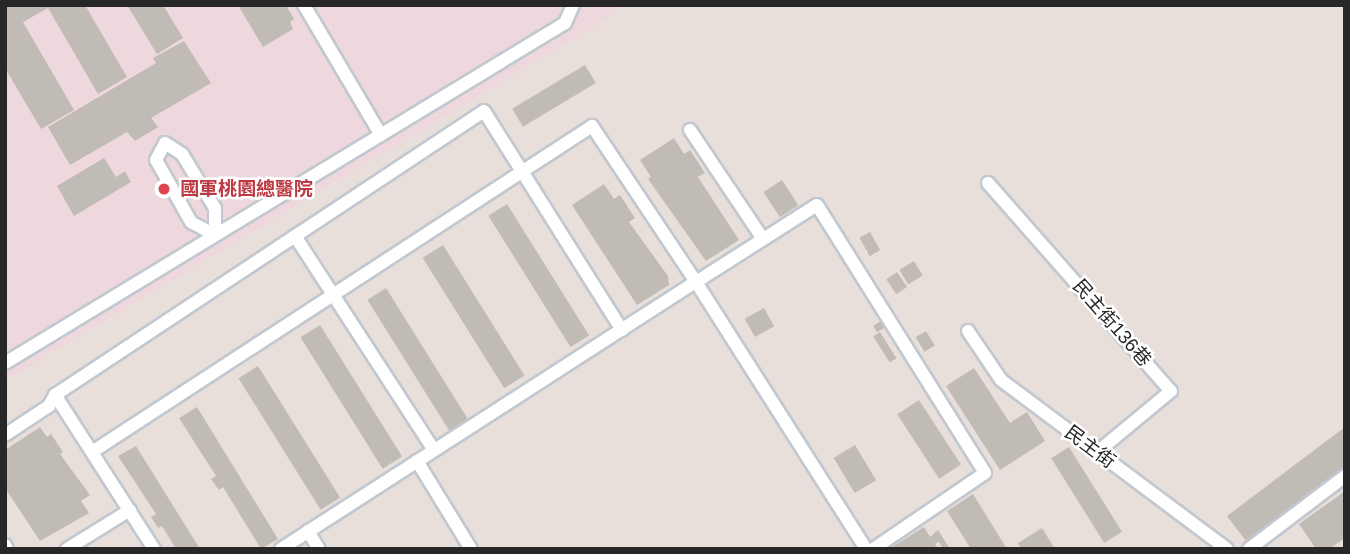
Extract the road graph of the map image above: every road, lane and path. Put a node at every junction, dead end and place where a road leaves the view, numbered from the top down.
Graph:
1 (303, 5) edge
2 (573, 5) edge
3 (690, 130) dead end
4 (381, 135) junction
5 (524, 174) junction
6 (988, 183) dead end
7 (215, 235) junction
8 (295, 236) junction
9 (763, 239) junction
10 (696, 282) junction
11 (333, 297) junction
12 (622, 330) junction
13 (968, 331) dead end
14 (5, 363) edge
15 (55, 395) junction
16 (5, 435) edge
17 (434, 450) junction
18 (92, 452) junction
19 (1096, 453) junction
20 (417, 461) junction
21 (1345, 476) edge
22 (130, 510) junction
23 (308, 531) junction
24 (67, 549) edge
25 (155, 549) edge
26 (281, 549) edge
27 (319, 549) edge
28 (471, 549) edge
29 (866, 549) edge
30 (873, 549) edge
31 (1227, 549) edge
32 (1249, 549) edge

1 - 4 street
2 - 4 street
3 - 9 street
4 - 7 street
5 - 8 street
5 - 10 street
5 - 11 street
5 - 12 street
6 - 19 street, 民主街136巷
7 - 7 street
7 - 14 street
8 - 11 street
8 - 15 street
9 - 10 street
9 - 30 street
10 - 12 street
10 - 29 street
11 - 17 street
11 - 18 street
12 - 17 street
13 - 19 street, 民主街
15 - 16 street
15 - 18 street
17 - 20 street
18 - 22 street
19 - 31 street, 民主街
20 - 23 street
20 - 28 street
21 - 32 street
22 - 24 street
22 - 25 street
23 - 26 street
23 - 27 street

